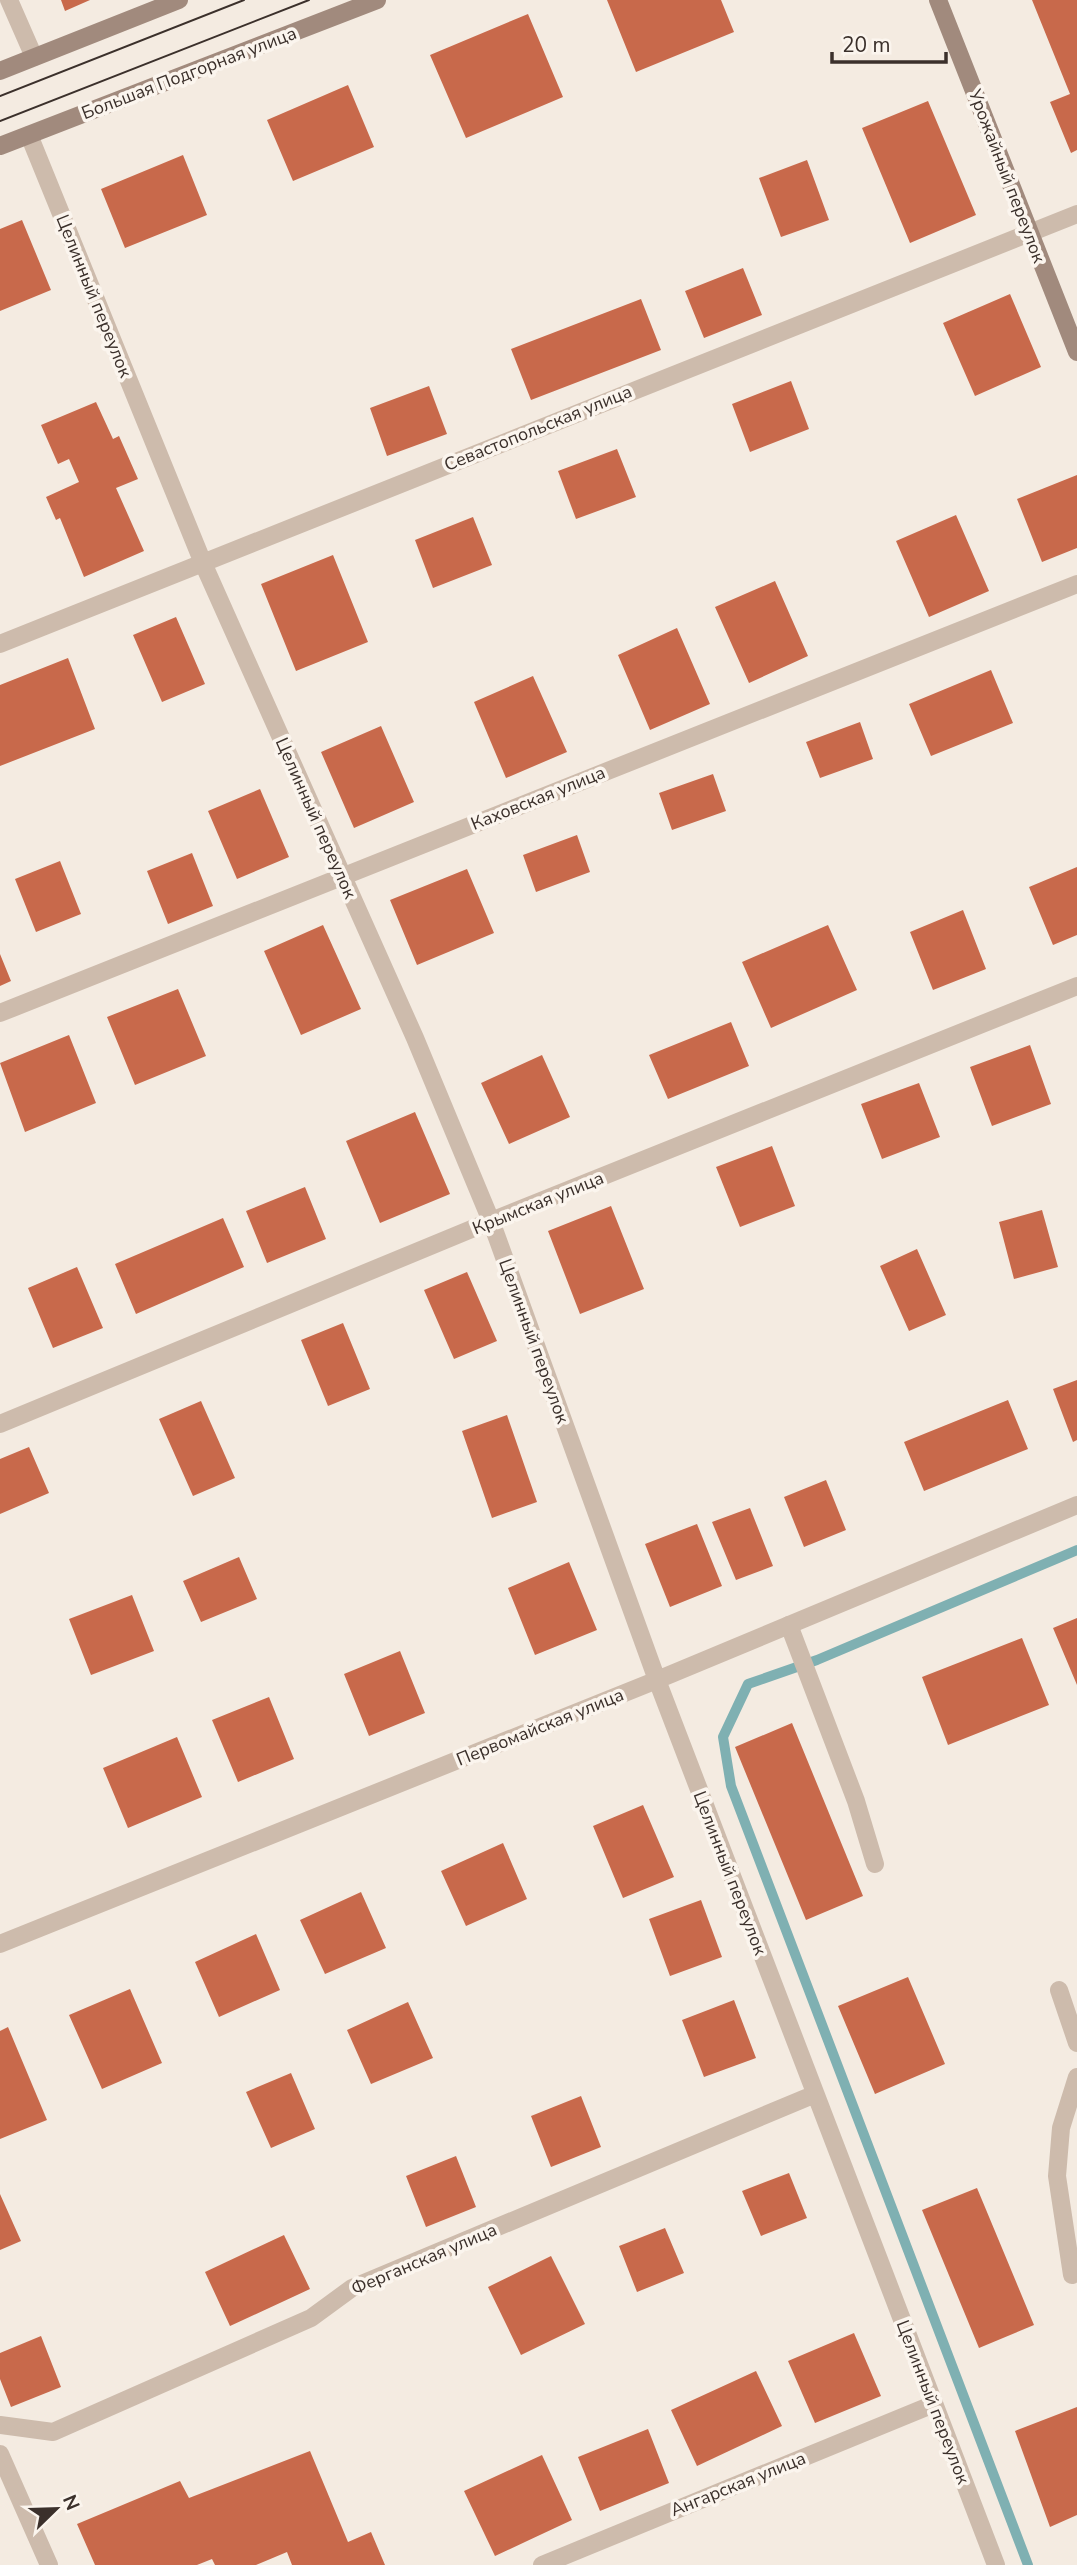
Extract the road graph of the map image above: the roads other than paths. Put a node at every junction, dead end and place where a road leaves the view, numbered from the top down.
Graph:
1 (9, 0) edge
2 (178, 0) edge
3 (377, 0) edge
4 (938, 0) edge
5 (34, 57) junction
6 (0, 71) edge
7 (29, 135) junction
8 (0, 146) edge
9 (1077, 214) edge
10 (1028, 232) junction
11 (1077, 352) edge
12 (203, 563) junction
13 (1077, 584) edge
14 (0, 643) edge
15 (342, 876) junction
16 (1077, 986) edge
17 (0, 1013) edge
18 (491, 1221) junction
19 (0, 1424) edge
20 (1077, 1505) edge
21 (789, 1625) junction
22 (657, 1680) junction
23 (875, 1864) dead end
24 (0, 1944) edge
25 (1059, 1990) dead end
26 (1077, 2043) edge
27 (1077, 2077) edge
28 (813, 2095) junction
29 (1069, 2193) edge
30 (1072, 2275) dead end
31 (934, 2404) junction
32 (0, 2425) edge
33 (0, 2454) edge
34 (49, 2565) edge
35 (542, 2565) edge
36 (996, 2565) edge

1 - 5 street
2 - 5 main road
3 - 7 main road, Большая Подгорная улица
4 - 10 main road, Урожайный переулок
5 - 6 main road
7 - 8 main road, Большая Подгорная улица
7 - 12 street, Целинный переулок
9 - 10 street, Севастопольская улица
10 - 11 main road, Урожайный переулок
10 - 12 street, Севастопольская улица
12 - 14 street, Севастопольская улица
12 - 15 street, Целинный переулок
13 - 15 street, Каховская улица
15 - 17 street, Каховская улица
15 - 18 street, Целинный переулок
16 - 18 street, Крымская улица
18 - 19 street, Крымская улица
18 - 22 street, Целинный переулок
20 - 21 street, Первомайская улица
21 - 22 street, Первомайская улица
21 - 23 street
22 - 24 street, Первомайская улица
22 - 28 street, Целинный переулок
25 - 26 street
27 - 29 street
28 - 31 street, Целинный переулок
28 - 32 street, Ферганская улица
29 - 30 street
31 - 35 street, Ангарская улица
31 - 36 street, Целинный переулок
33 - 34 street

